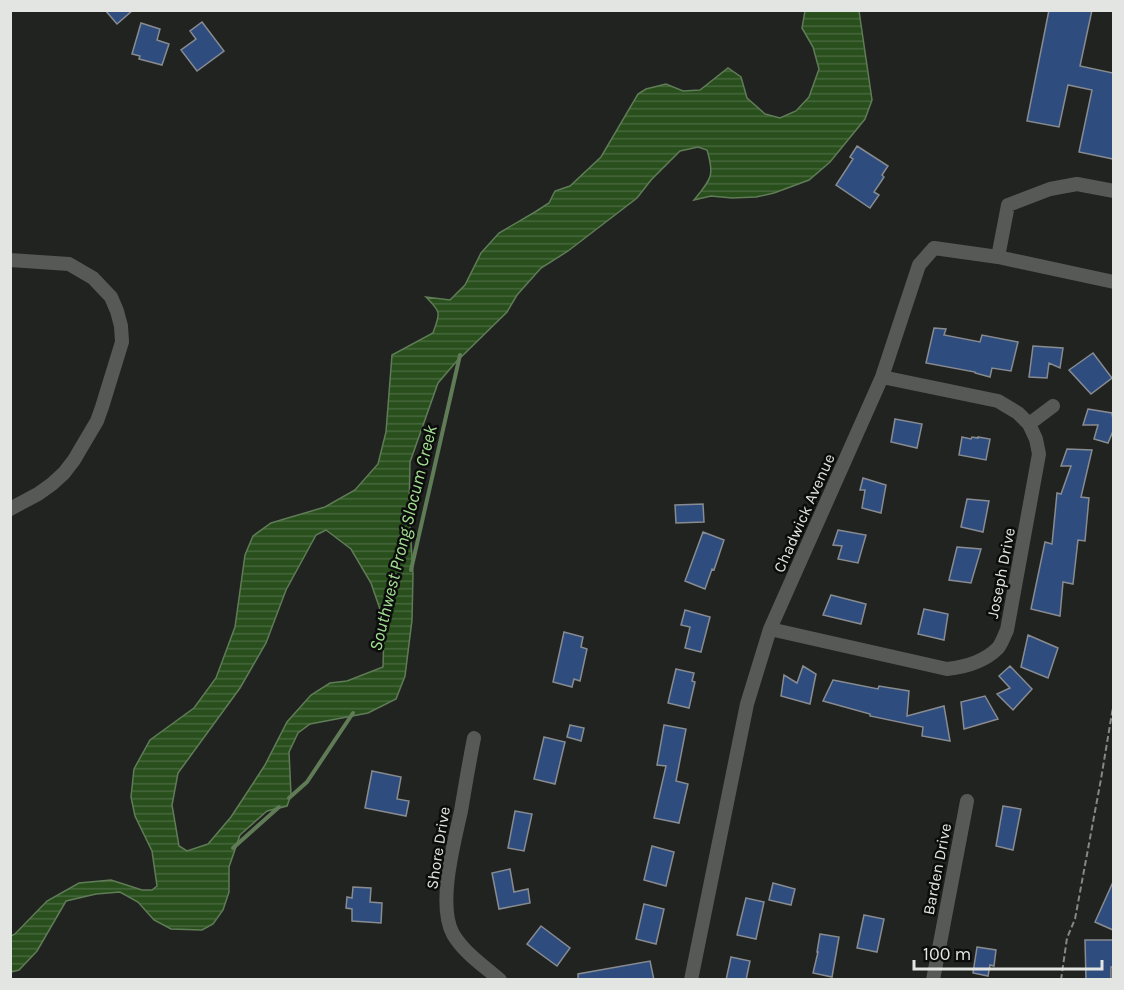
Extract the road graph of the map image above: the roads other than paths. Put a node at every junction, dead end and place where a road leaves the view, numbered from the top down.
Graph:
1 (1113, 191) edge
2 (998, 257) junction
3 (10, 260) edge
4 (1113, 282) edge
5 (882, 377) junction
6 (1053, 406) dead end
7 (1029, 424) junction
8 (10, 509) edge
9 (770, 629) junction
10 (474, 738) dead end
11 (967, 801) dead end
12 (500, 980) edge
13 (691, 980) edge
14 (933, 980) edge

1 - 2 street
2 - 4 street, Chadwick Avenue
2 - 5 street, Chadwick Avenue
3 - 8 street
5 - 7 street
5 - 9 street, Chadwick Avenue
6 - 7 street
7 - 9 street, Joseph Drive
9 - 13 street, Chadwick Avenue
10 - 12 street, Shore Drive
11 - 14 street, Barden Drive

